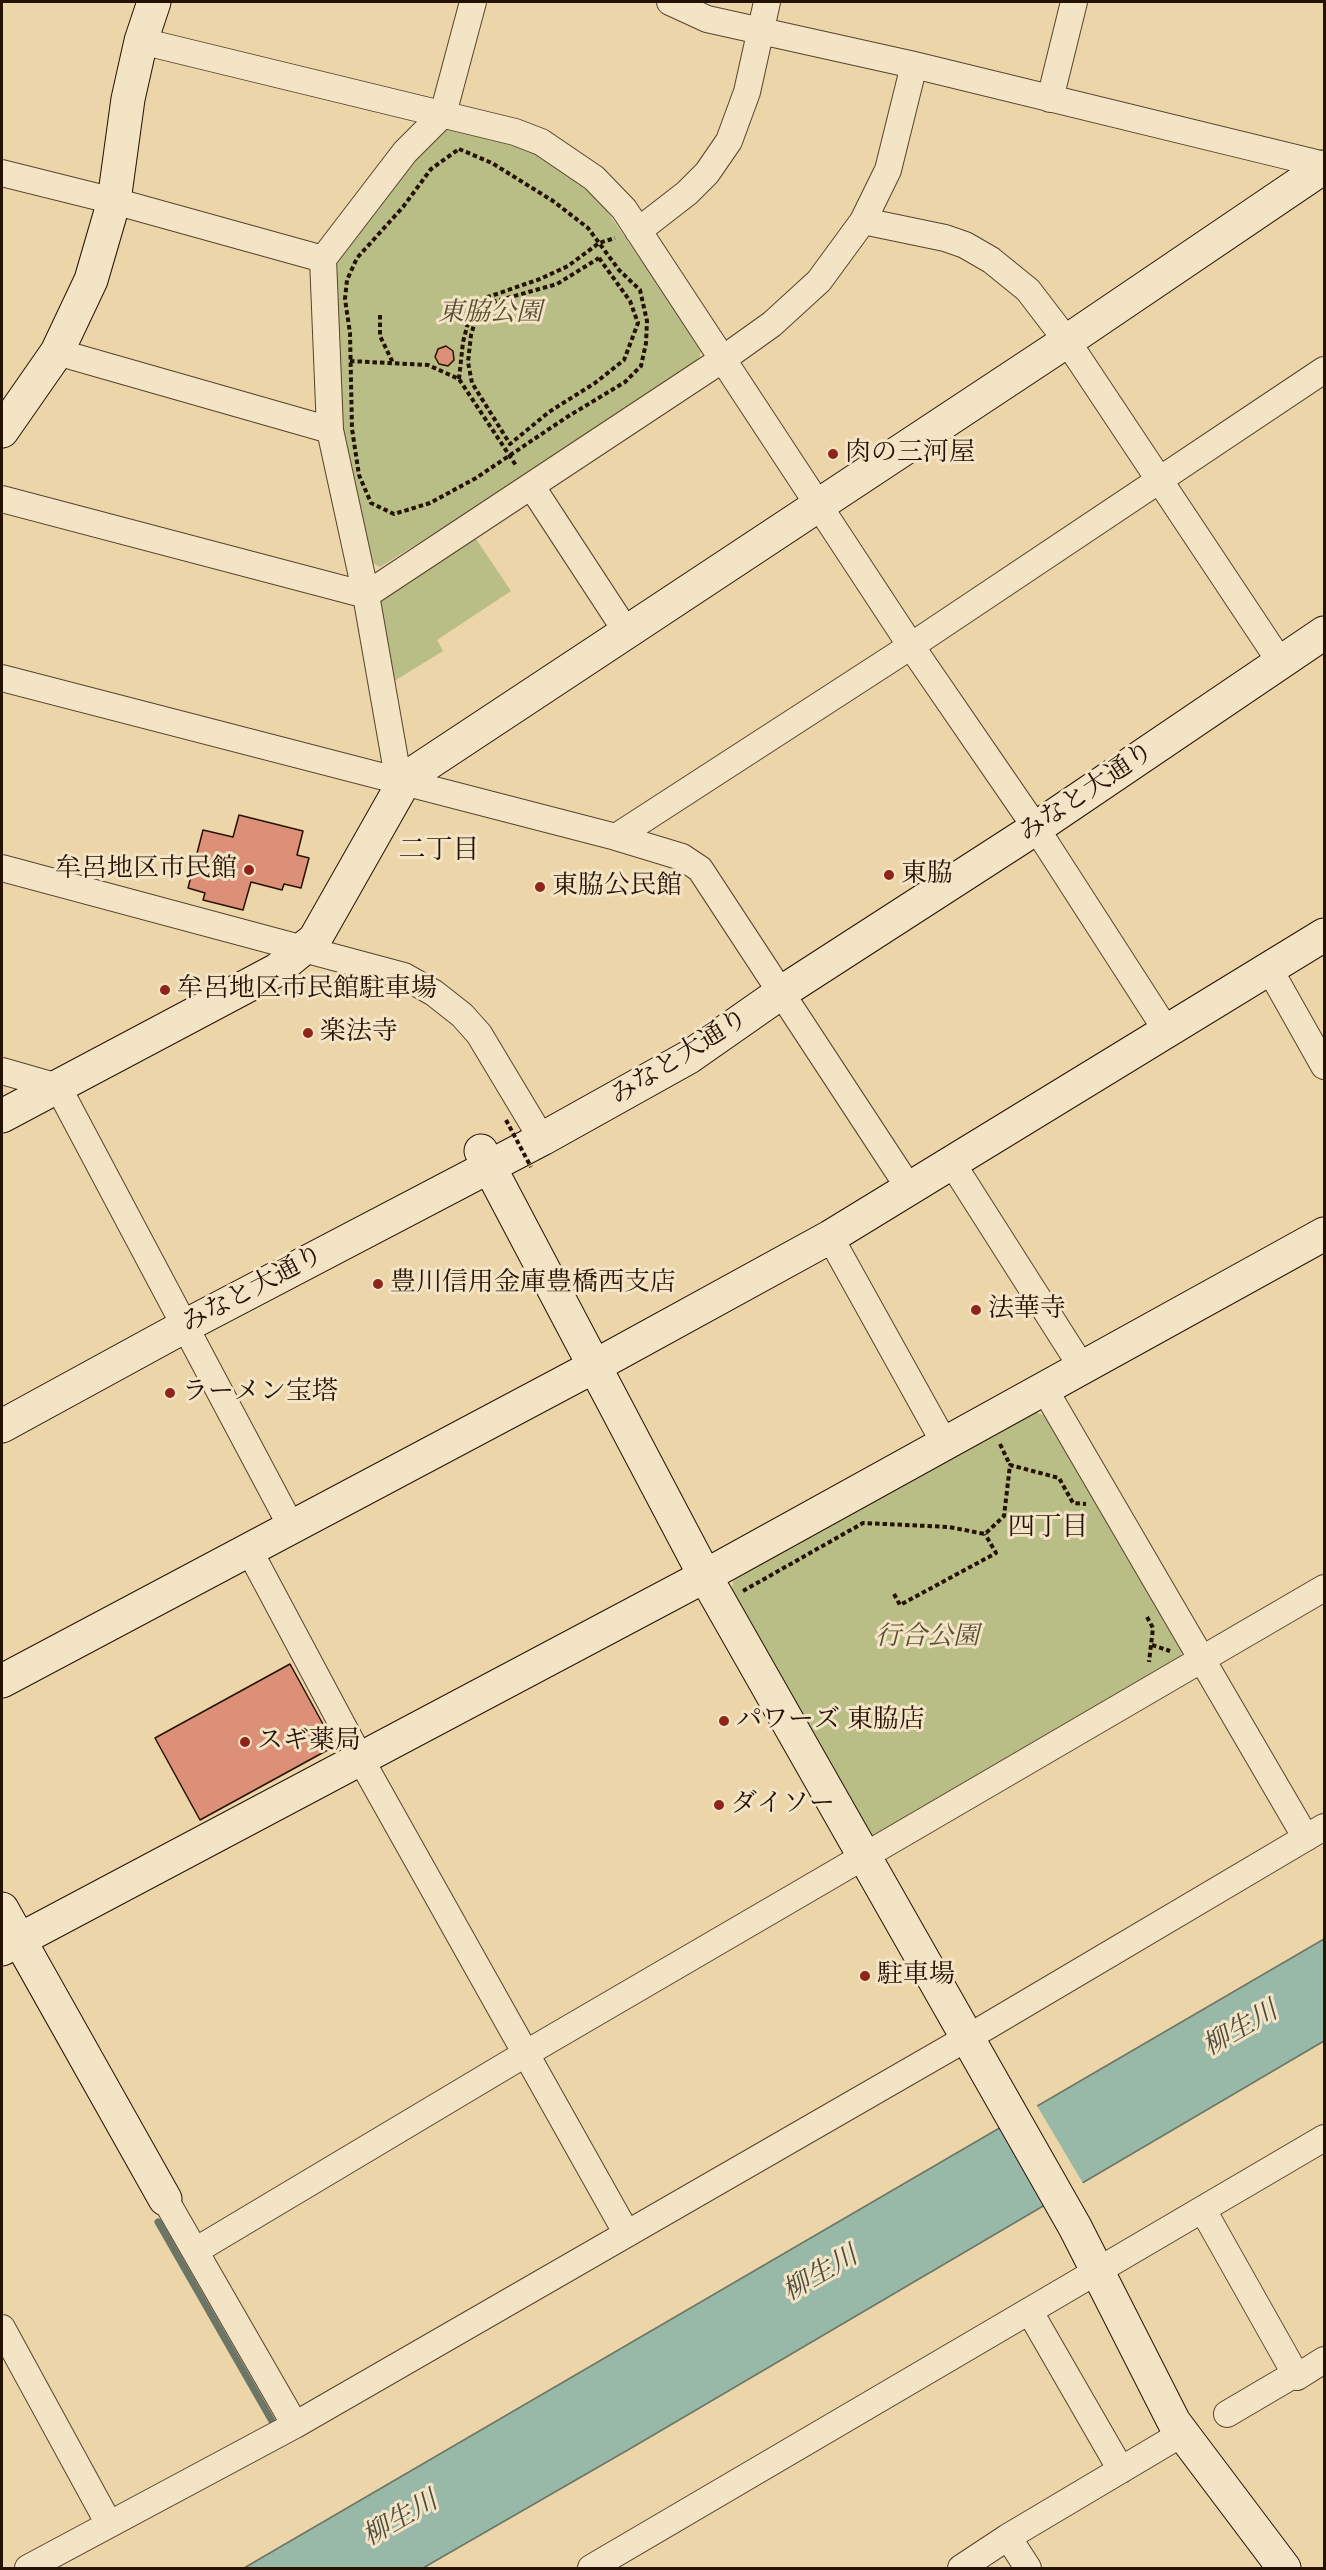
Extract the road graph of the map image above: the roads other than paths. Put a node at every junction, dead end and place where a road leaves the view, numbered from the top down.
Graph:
1 (154, 2) edge
2 (473, 2) edge
3 (670, 2) edge
4 (767, 2) edge
5 (1074, 2) edge
6 (759, 31) junction
7 (141, 41) junction
8 (914, 65) junction
9 (1050, 99) junction
10 (443, 114) junction
11 (1324, 166) edge
12 (2, 173) edge
13 (114, 201) junction
14 (863, 221) junction
15 (638, 231) junction
16 (322, 259) junction
17 (1067, 341) junction
18 (57, 352) junction
19 (723, 359) junction
20 (1324, 370) edge
21 (330, 430) junction
22 (2, 431) edge
23 (1159, 481) junction
24 (532, 487) junction
25 (2, 499) edge
26 (819, 506) junction
27 (366, 595) junction
28 (1324, 611) edge
29 (626, 631) junction
30 (1324, 633) edge
31 (911, 646) junction
32 (1276, 656) junction
33 (2, 678) edge
34 (404, 782) junction
35 (1031, 821) junction
36 (616, 837) junction
37 (2, 868) edge
38 (1324, 935) edge
39 (302, 950) junction
40 (1270, 970) junction
41 (777, 984) junction
42 (1168, 1033) junction
43 (1324, 1066) edge
44 (2, 1071) edge
45 (58, 1087) junction
46 (2, 1116) edge
47 (528, 1137) junction
48 (485, 1159) junction
49 (952, 1162) junction
50 (909, 1188) junction
51 (1324, 1234) edge
52 (830, 1237) junction
53 (180, 1317) junction
54 (593, 1367) junction
55 (1083, 1369) junction
56 (1045, 1390) junction
57 (2, 1400) edge
58 (2, 1426) edge
59 (945, 1444) junction
60 (291, 1526) junction
61 (248, 1548) junction
62 (705, 1576) junction
63 (1324, 1588) edge
64 (1202, 1660) junction
65 (2, 1681) edge
66 (360, 1758) junction
67 (1315, 1832) edge
68 (863, 1856) junction
69 (2, 1909) edge
70 (10, 1944) edge
71 (966, 2038) junction
72 (525, 2054) junction
73 (1324, 2138) edge
74 (165, 2199) joint
75 (1203, 2210) junction
76 (627, 2234) junction
77 (195, 2251) junction
78 (1098, 2273) junction
79 (1030, 2312) junction
80 (2, 2328) edge
81 (1324, 2360) edge
82 (1295, 2374) junction
83 (1227, 2414) dead end
84 (295, 2425) junction
85 (1183, 2433) junction
86 (1121, 2470) junction
87 (110, 2524) junction
88 (1008, 2537) junction
89 (28, 2568) edge
90 (591, 2568) edge
91 (961, 2568) edge
92 (1029, 2568) edge
93 (1284, 2568) edge

1 - 7 street
2 - 10 street
3 - 6 street
4 - 6 street
5 - 9 street
6 - 8 street
6 - 15 street
7 - 10 street
7 - 13 street
8 - 9 street
8 - 14 street
9 - 11 street
10 - 15 street
10 - 16 street
11 - 17 street
12 - 13 street
13 - 16 street
13 - 18 street
14 - 17 street
14 - 19 street
15 - 19 street
16 - 21 street
17 - 23 street
17 - 26 street
18 - 21 street
18 - 22 street
19 - 24 street
19 - 26 street
20 - 23 street
21 - 27 street
23 - 31 street
23 - 32 street
24 - 27 street
24 - 29 street
25 - 27 street
26 - 29 street
26 - 31 street
27 - 34 street
28 - 32 street, みなと大通り
29 - 34 street
30 - 32 street, みなと大通り
31 - 35 street
31 - 36 street
32 - 35 street, みなと大通り
33 - 34 street
34 - 36 street
34 - 39 street
35 - 41 street, みなと大通り
35 - 42 street
36 - 41 street
37 - 39 street
38 - 40 street
39 - 45 street
39 - 47 street
40 - 42 street
40 - 43 street
41 - 47 street, みなと大通り
41 - 50 street
42 - 49 street
44 - 45 street
45 - 46 street
45 - 53 street
47 - 48 street, みなと大通り
48 - 53 street, みなと大通り
48 - 54 street
49 - 50 street
49 - 55 street
50 - 52 street
51 - 55 street
52 - 54 street
52 - 59 street
53 - 57 street, みなと大通り
53 - 58 street, みなと大通り
53 - 60 street
54 - 60 street
54 - 62 street
55 - 56 street
56 - 59 street
56 - 64 street
59 - 62 street
60 - 61 street
61 - 65 street
61 - 66 street
62 - 66 street
62 - 68 street
63 - 64 street
64 - 67 street
64 - 68 street
66 - 70 street
66 - 72 street
67 - 71 street
68 - 71 street
68 - 72 street
69 - 70 street
70 - 74 street
71 - 76 street
71 - 78 street
72 - 76 street
72 - 77 street
73 - 75 street
74 - 77 street
75 - 78 street
75 - 82 street
76 - 84 street
77 - 84 street
78 - 79 street
78 - 85 street
79 - 86 street
79 - 90 street
80 - 87 street
81 - 82 street
82 - 83 street
84 - 87 street
85 - 86 street
85 - 93 street
86 - 88 street
87 - 89 street
88 - 91 street
88 - 92 street

